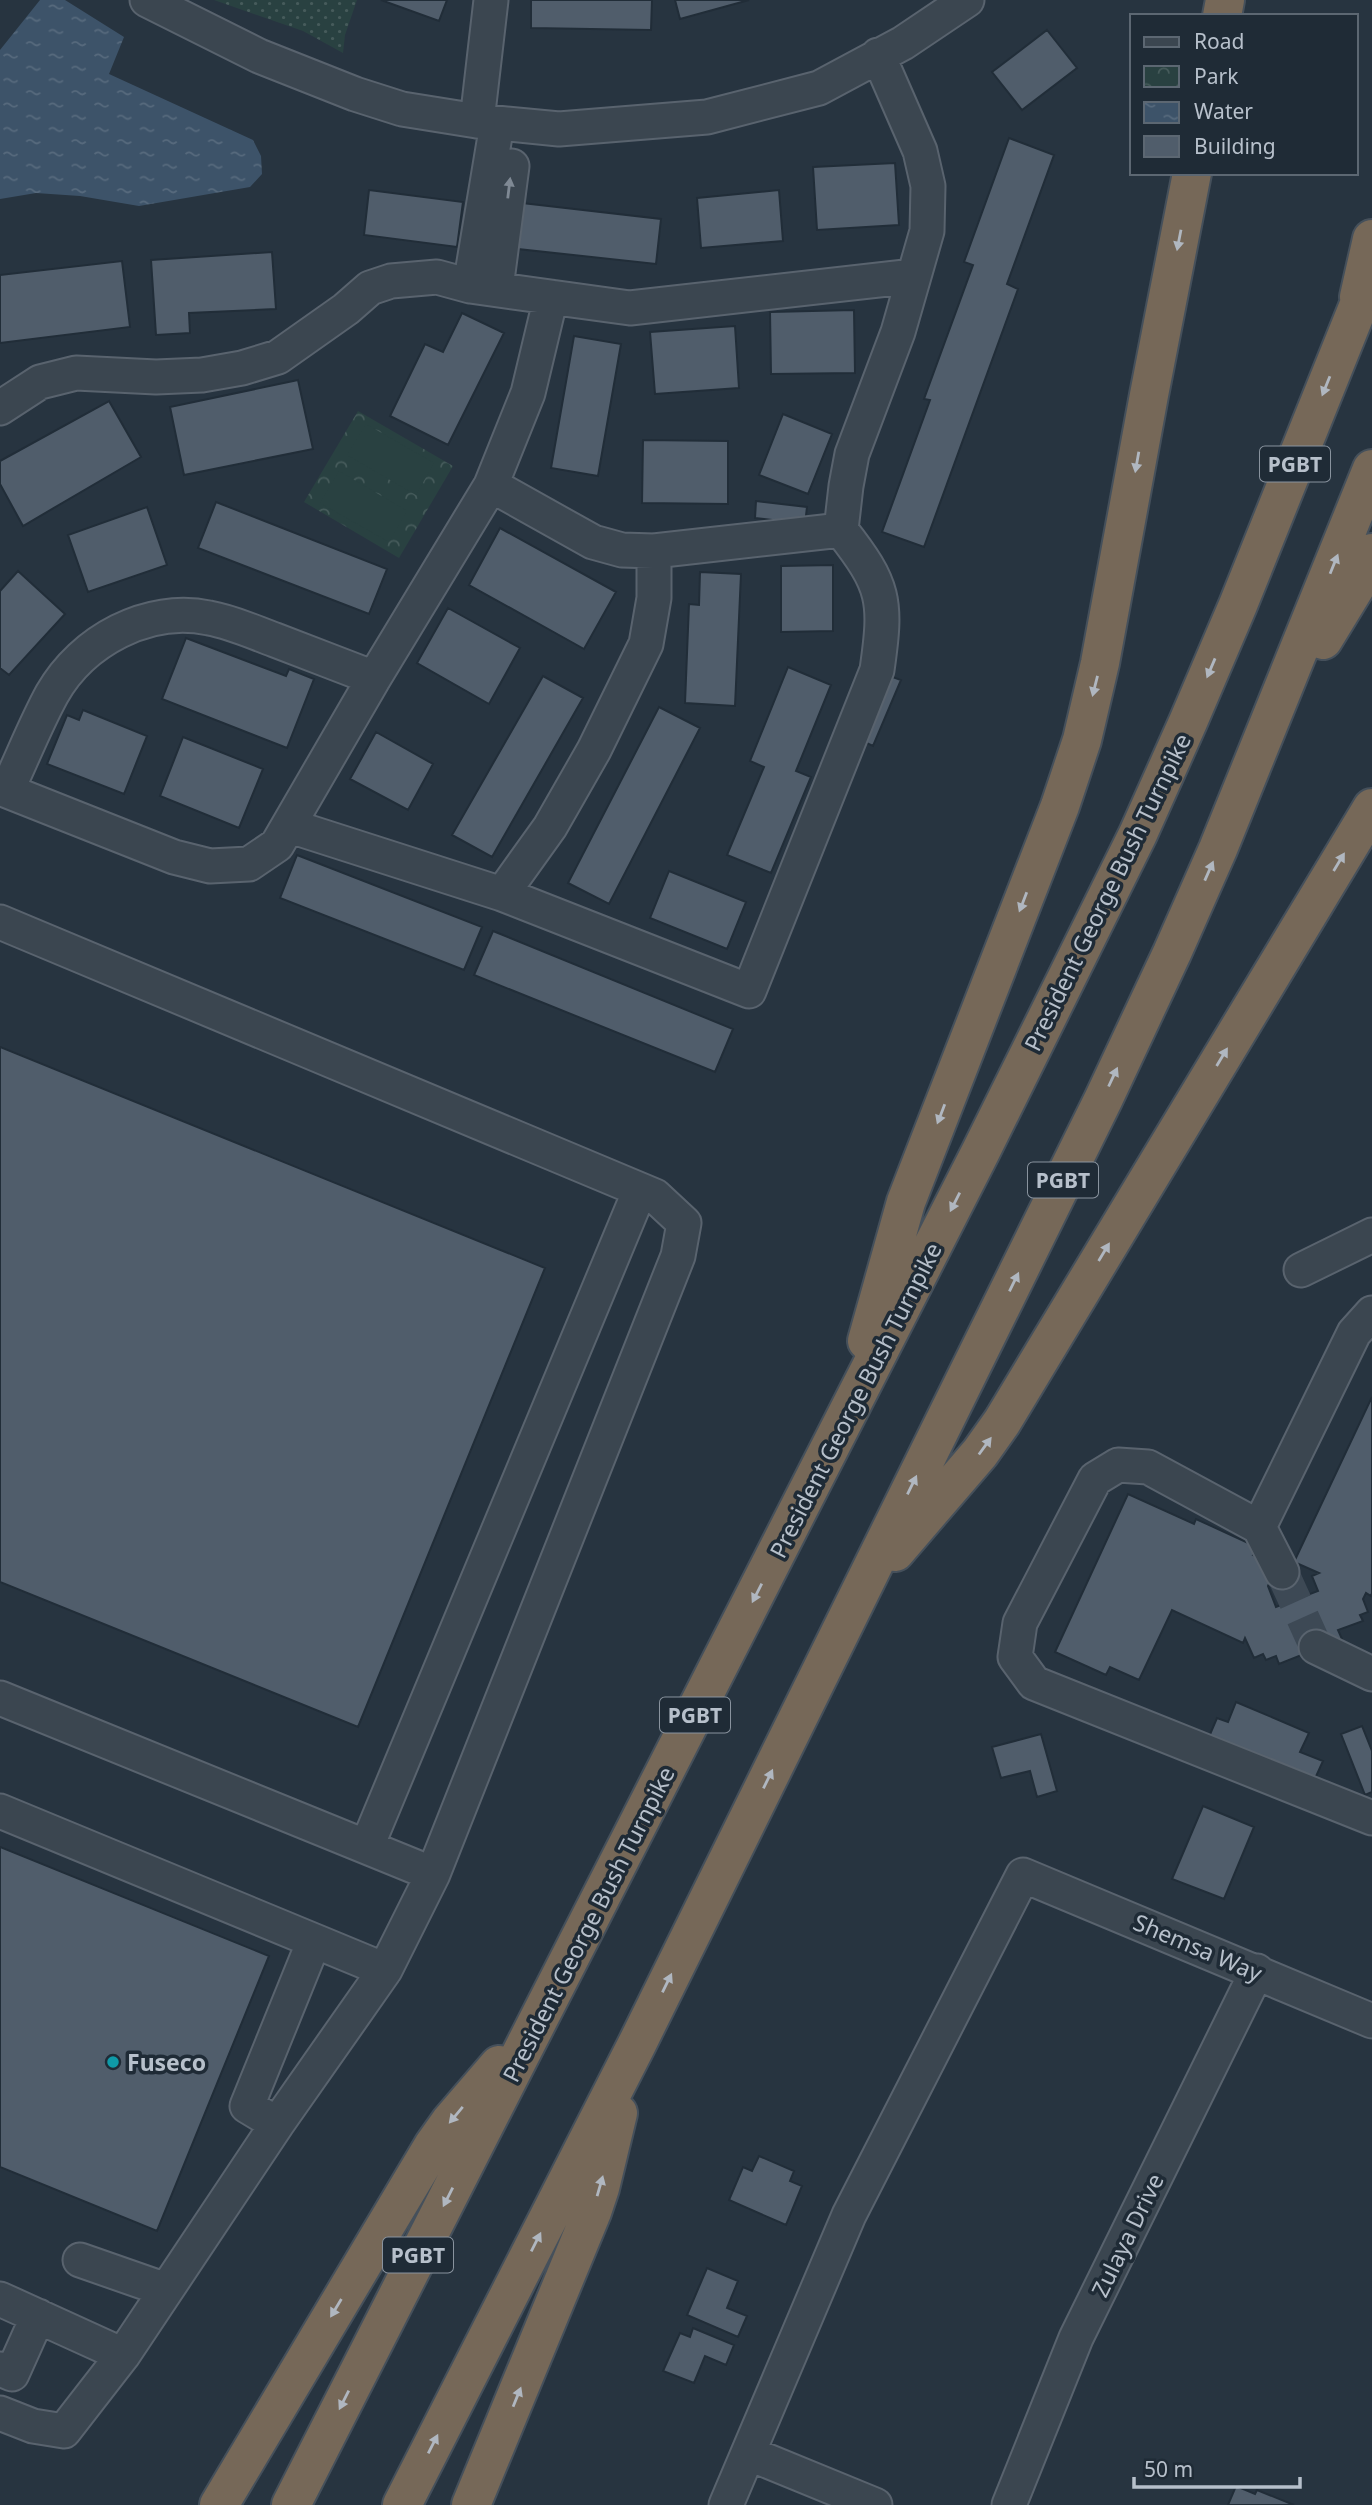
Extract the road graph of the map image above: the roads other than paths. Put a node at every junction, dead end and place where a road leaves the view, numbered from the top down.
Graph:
1 (148, 0) edge
2 (491, 0) edge
3 (967, 0) edge
4 (878, 55) junction
5 (497, 124) junction
6 (1192, 175) edge
7 (1372, 239) edge
8 (1372, 272) edge
9 (914, 276) junction
10 (483, 287) junction
11 (551, 298) junction
12 (1352, 322) junction
13 (0, 408) edge
14 (1372, 469) edge
15 (491, 485) junction
16 (841, 530) junction
17 (654, 551) junction
18 (1372, 553) edge
19 (374, 678) junction
20 (1262, 741) junction
21 (3, 789) edge
22 (1372, 808) edge
23 (290, 826) junction
24 (502, 894) junction
25 (0, 922) edge
26 (640, 1190) junction
27 (1372, 1235) edge
28 (1301, 1270) dead end
29 (1372, 1313) edge
30 (843, 1423) junction
31 (1259, 1527) junction
32 (1282, 1572) tunnel mouth
33 (849, 1612) junction
34 (1315, 1647) tunnel mouth
35 (1372, 1674) edge
36 (0, 1698) edge
37 (0, 1811) edge
38 (1372, 1818) edge
39 (367, 1846) junction
40 (433, 1874) junction
41 (314, 1941) junction
42 (385, 1970) junction
43 (1257, 1971) junction
44 (546, 2006) junction
45 (1372, 2021) edge
46 (637, 2044) junction
47 (277, 2124) junction
48 (80, 2260) dead end
49 (166, 2290) junction
50 (0, 2299) edge
51 (38, 2316) junction
52 (123, 2356) junction
53 (0, 2369) edge
54 (0, 2413) edge
55 (748, 2452) junction
56 (219, 2505) edge
57 (290, 2505) edge
58 (402, 2505) edge
59 (471, 2505) edge
60 (726, 2505) edge
61 (875, 2505) edge
62 (1009, 2505) edge

1 - 5 street
2 - 5 street
3 - 4 street
4 - 5 street
4 - 9 street
5 - 10 street
6 -> 30 highway
7 - 12 highway
8 - 12 highway, President George Bush Turnpike / PGBT
9 - 11 street
9 - 16 street
10 - 11 street
10 - 13 street
11 - 15 street
12 -> 30 highway, President George Bush Turnpike / PGBT
20 -> 14 highway, PGBT
15 - 17 street
15 - 19 street
16 - 17 street
16 - 24 street
17 - 24 street
18 - 20 highway
19 - 21 street
19 - 23 street
33 -> 20 highway, PGBT
21 - 23 street
33 -> 22 highway
23 - 24 street
25 - 26 street
26 - 39 street
26 - 40 street
27 - 28 street
29 - 31 street
30 -> 44 highway, President George Bush Turnpike / PGBT
31 - 32 street
31 - 38 street
46 -> 33 highway, PGBT
34 - 35 street
36 - 39 street
37 - 41 street
39 - 40 street
40 - 42 street
41 - 42 street
41 - 47 street
42 - 47 street
43 - 45 street, Shemsa Way
43 - 55 street, Shemsa Way
43 - 62 street, Zulaya Drive
44 -> 56 highway
44 -> 57 highway, President George Bush Turnpike / PGBT
58 -> 46 highway, PGBT
59 -> 46 highway
47 - 49 street
48 - 49 street
49 - 52 street
50 - 51 street
51 - 52 street
51 - 53 street
52 - 54 street
55 - 60 street
55 - 61 street

